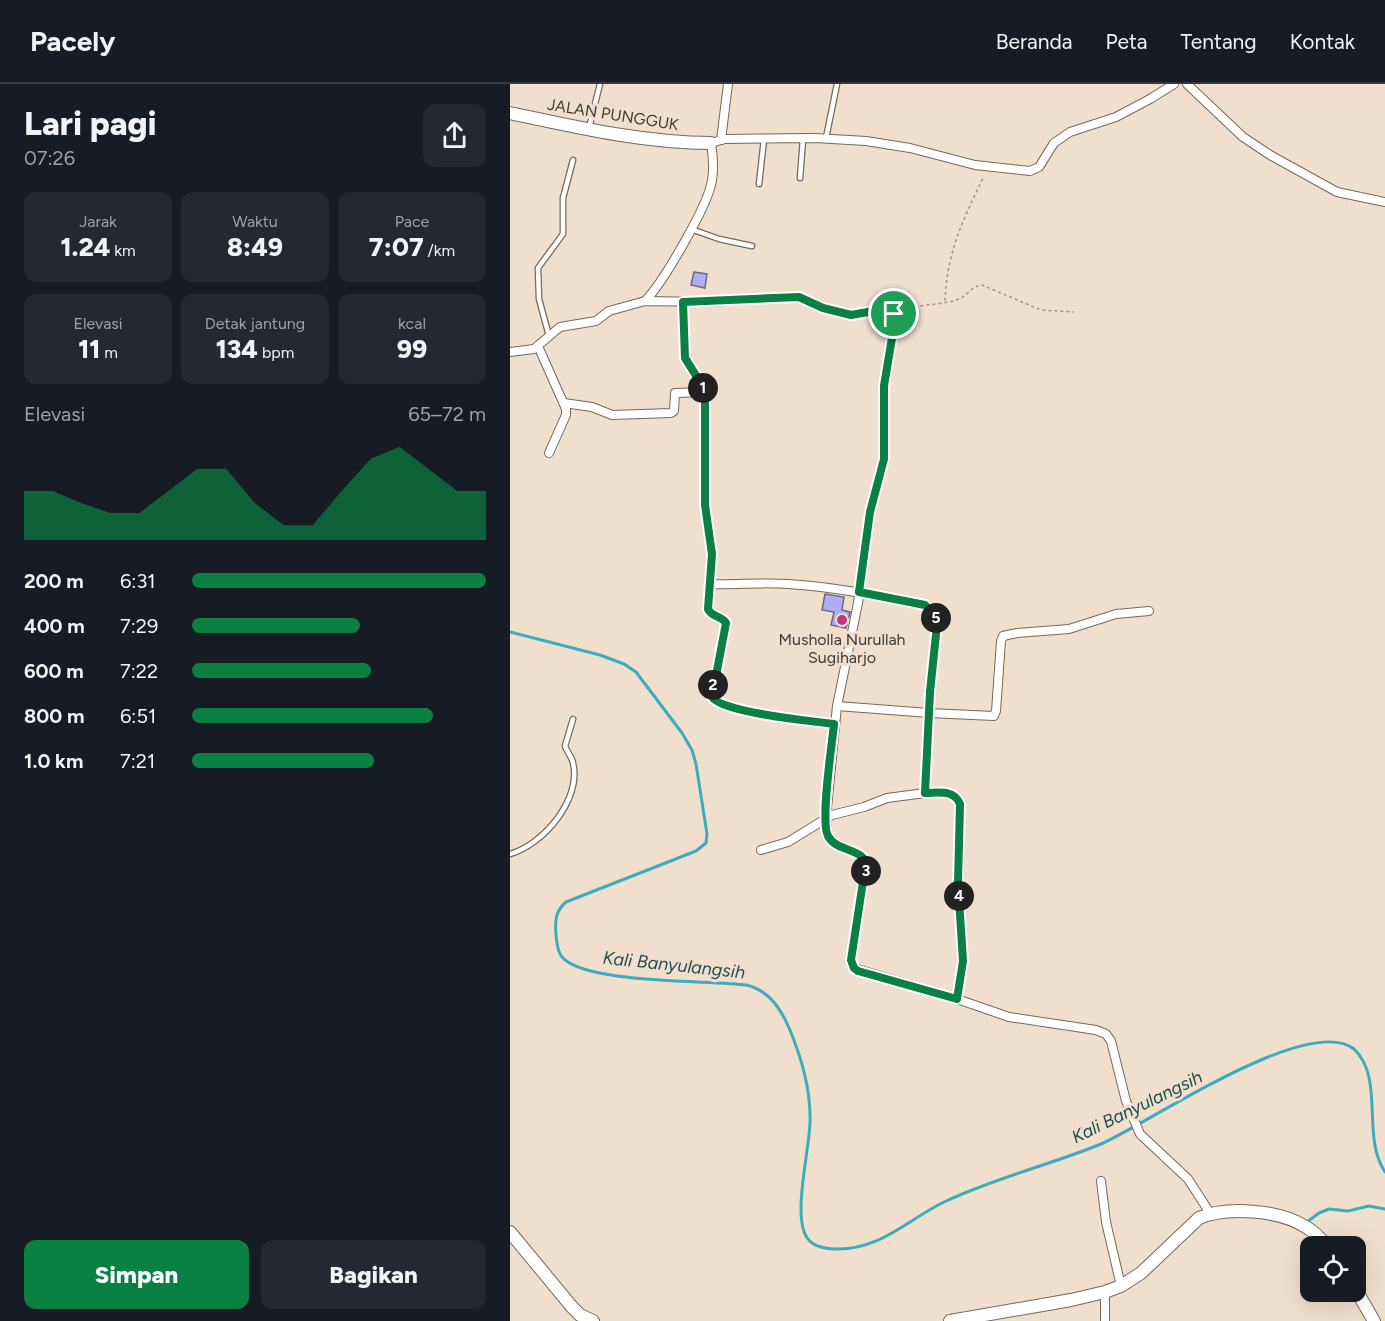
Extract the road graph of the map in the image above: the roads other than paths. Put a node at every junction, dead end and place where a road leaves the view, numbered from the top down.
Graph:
1 (600, 84) edge
2 (728, 84) edge
3 (837, 84) edge
4 (1173, 84) edge
5 (1187, 84) edge
6 (510, 113) edge
7 (589, 129) junction
8 (764, 138) junction
9 (803, 138) junction
10 (826, 138) junction
11 (716, 141) junction
12 (573, 160) dead end
13 (800, 178) dead end
14 (759, 184) dead end
15 (1385, 202) edge
16 (690, 229) junction
17 (752, 246) dead end
18 (645, 301) junction
19 (683, 302) junction
20 (549, 336) junction
21 (538, 346) junction
22 (510, 352) edge
23 (705, 392) junction
24 (564, 403) junction
25 (549, 453) dead end
26 (710, 584) junction
27 (859, 592) junction
28 (1149, 611) dead end
29 (837, 706) junction
30 (929, 713) junction
31 (573, 719) dead end
32 (834, 724) junction
33 (925, 793) junction
34 (826, 818) junction
35 (761, 850) dead end
36 (510, 854) edge
37 (957, 999) junction
38 (1101, 1181) dead end
39 (1210, 1213) junction
40 (510, 1232) edge
41 (1316, 1236) edge
42 (1119, 1286) junction
43 (1105, 1292) junction
44 (1363, 1302) edge
45 (592, 1321) edge
46 (950, 1321) edge
47 (1105, 1321) edge
48 (1374, 1321) edge

1 - 7 lane
2 - 11 street
3 - 10 lane
4 - 10 street
5 - 15 street
6 - 7 street, JALAN PUNGGUK
7 - 11 street, JALAN PUNGGUK
8 - 9 street
8 - 11 street
8 - 14 lane
9 - 10 street
9 - 13 lane
11 - 16 street
12 - 20 lane
16 - 17 lane
16 - 18 street
18 - 19 street
18 - 20 street
19 - 23 street
19 - 27 street
20 - 21 street
21 - 22 street
21 - 24 street
23 - 24 street
23 - 26 street
24 - 25 street
26 - 27 street
26 - 32 street
27 - 29 street
27 - 30 street
28 - 30 street
29 - 30 street
29 - 32 street
30 - 33 street
31 - 36 lane
32 - 34 street
33 - 34 street
33 - 37 street
34 - 35 street
34 - 37 street
37 - 39 street
38 - 42 street
39 - 41 street
39 - 42 street
40 - 45 street
42 - 43 street
43 - 46 street
43 - 47 street
44 - 48 street

